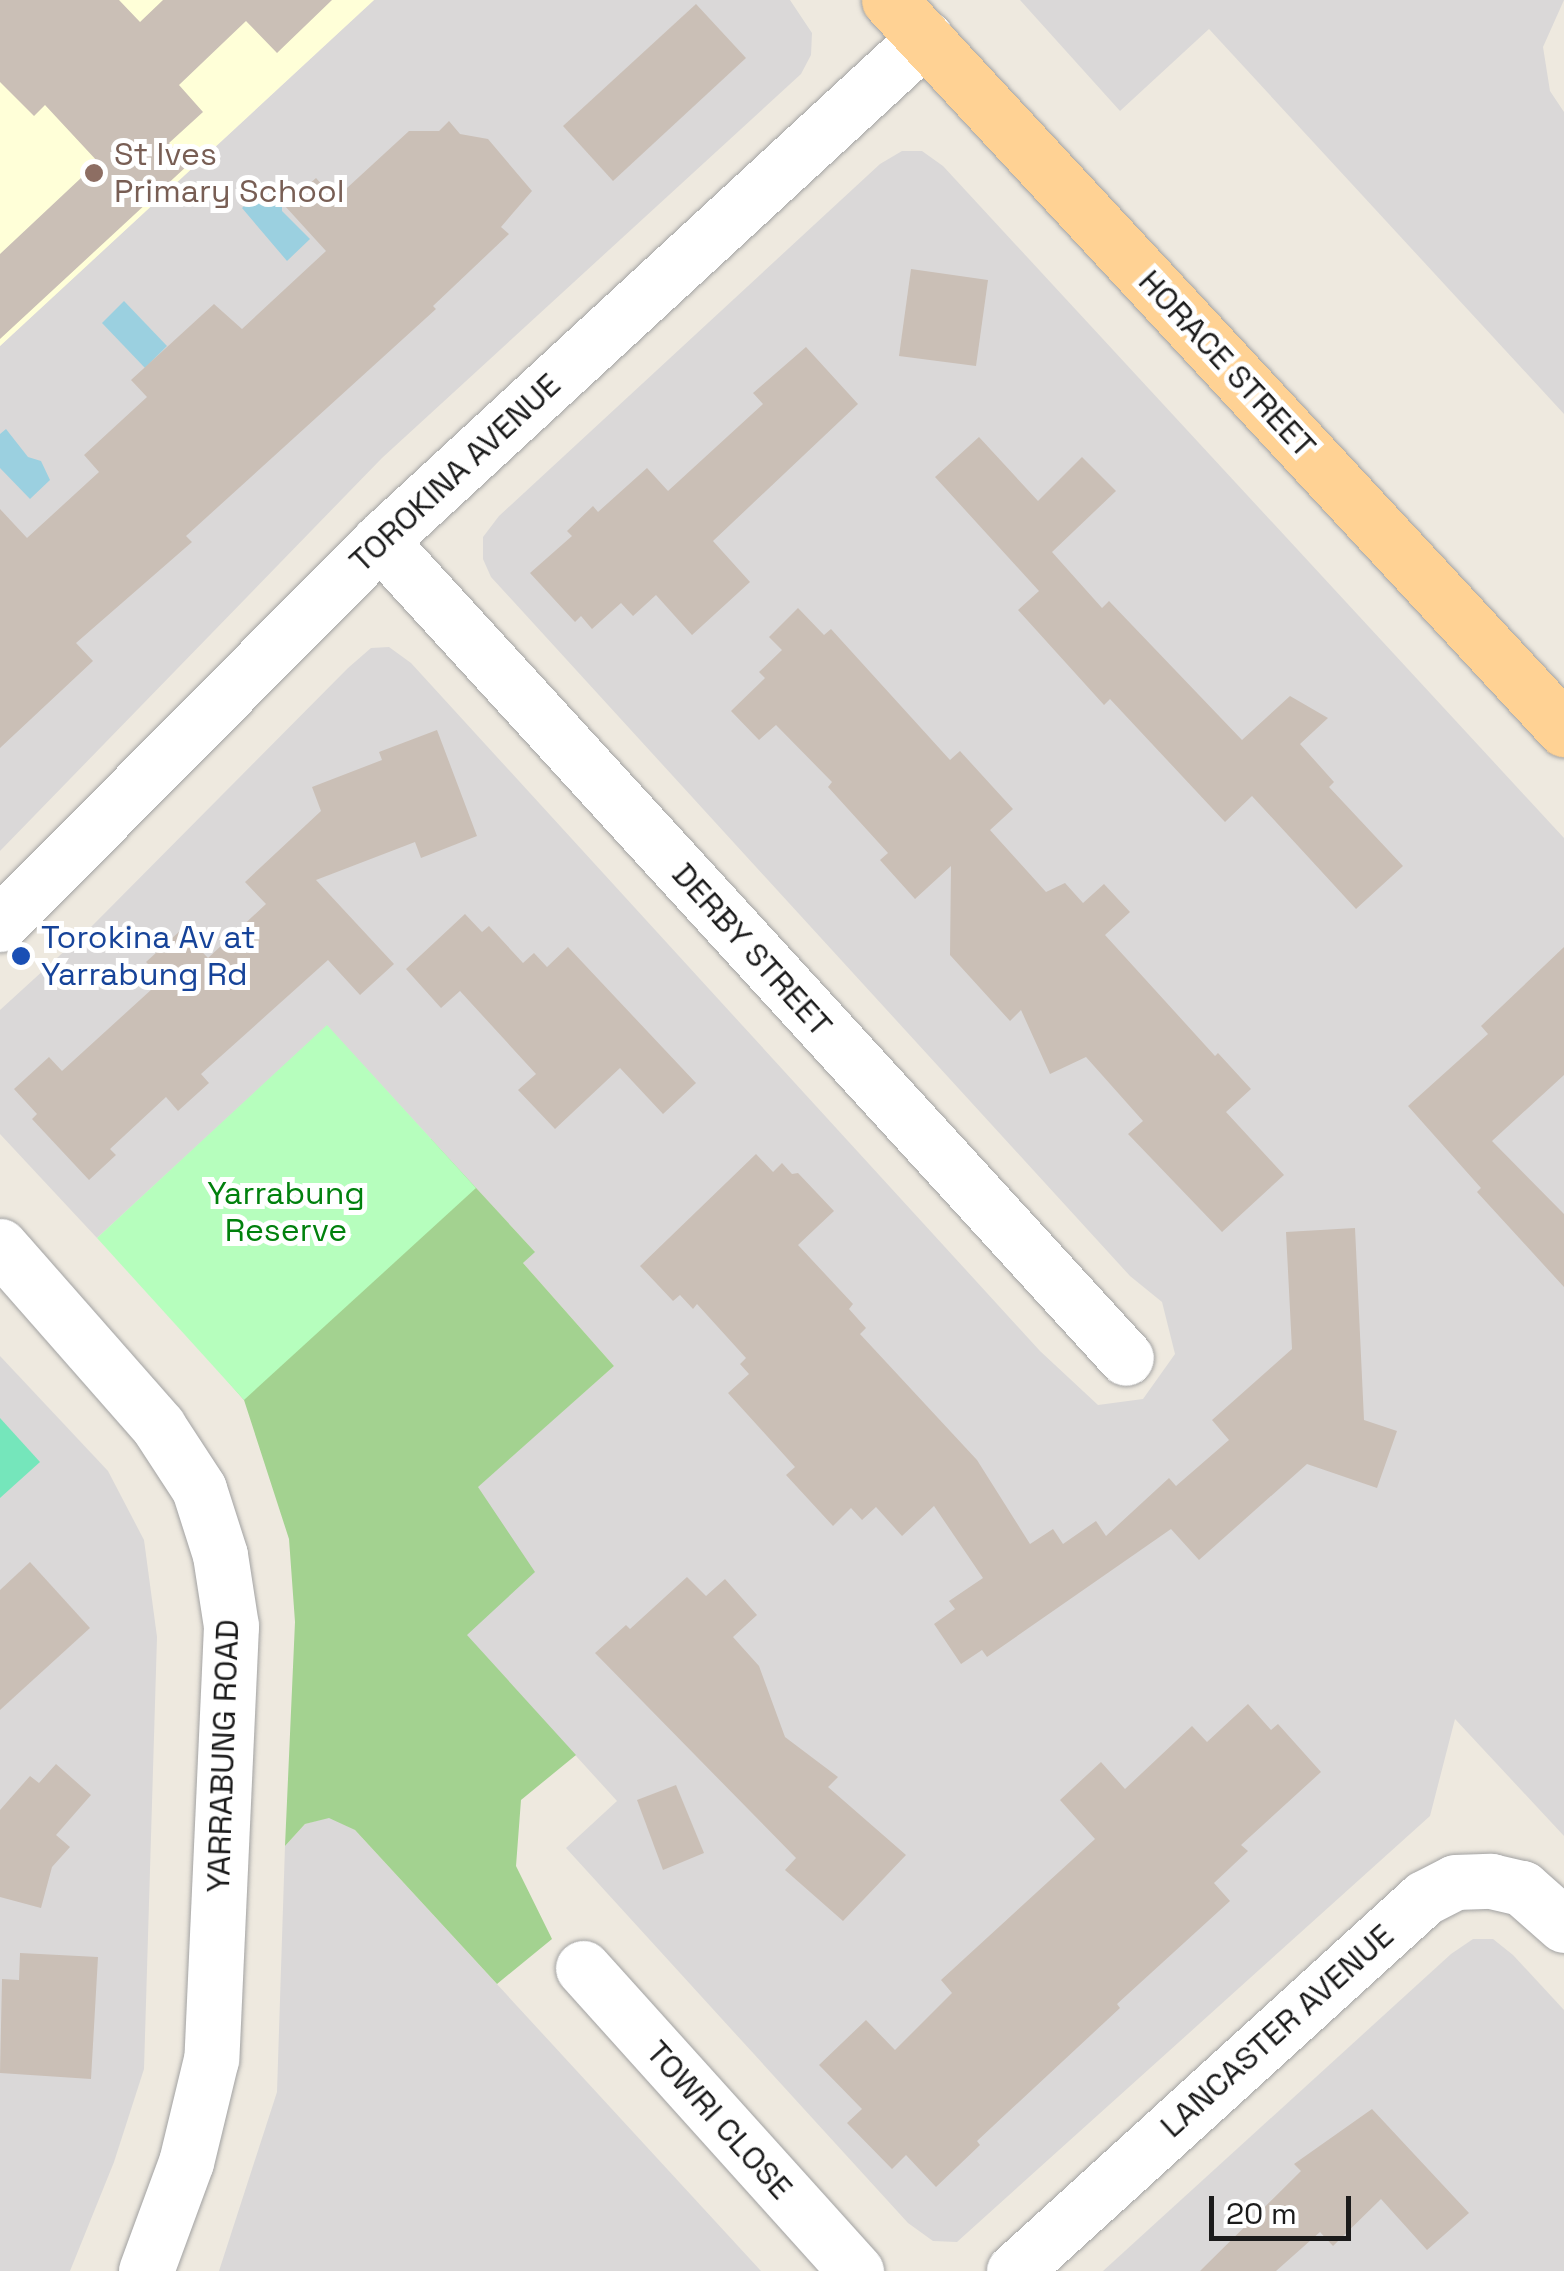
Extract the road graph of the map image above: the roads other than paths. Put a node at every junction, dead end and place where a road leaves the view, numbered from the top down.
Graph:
1 (907, 19) edge
2 (380, 541) junction
3 (1564, 728) edge
4 (0, 924) edge
5 (0, 1246) edge
6 (1126, 1358) dead end
7 (1564, 1925) edge
8 (583, 1968) dead end
9 (146, 2271) edge
10 (856, 2271) edge
11 (1014, 2271) edge

1 - 2 street, TOROKINA AVENUE
1 - 3 main road, HORACE STREET
2 - 4 street, TOROKINA AVENUE
2 - 6 street, DERBY STREET
5 - 9 street, YARRABUNG ROAD
7 - 11 street, LANCASTER AVENUE
8 - 10 street, TOWRI CLOSE

